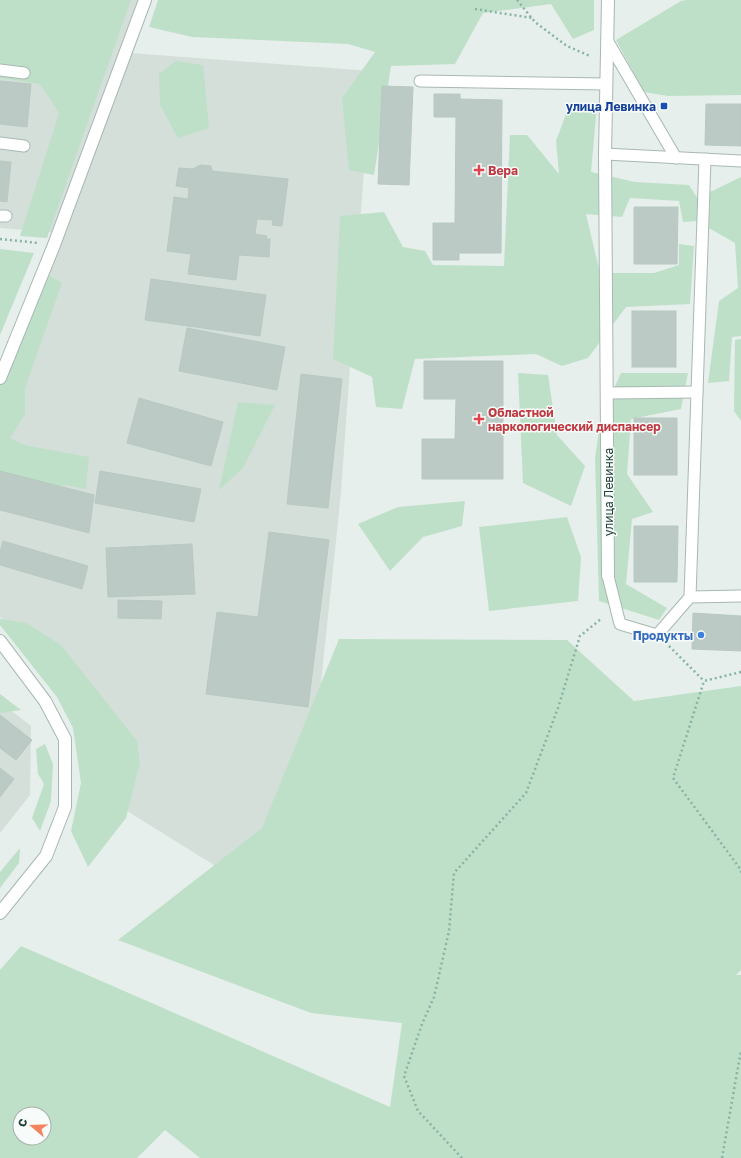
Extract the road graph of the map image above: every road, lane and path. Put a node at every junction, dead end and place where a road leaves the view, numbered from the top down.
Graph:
1 (145, 0) edge
2 (516, 0) edge
3 (608, 0) edge
4 (475, 9) dead end
5 (532, 18) junction
6 (607, 40) junction
7 (607, 64) junction
8 (0, 70) edge
9 (24, 73) dead end
10 (420, 81) dead end
11 (606, 84) junction
12 (0, 143) edge
13 (24, 146) dead end
14 (605, 154) junction
15 (676, 158) junction
16 (705, 159) junction
17 (741, 162) edge
18 (0, 239) edge
19 (54, 245) junction
20 (0, 378) edge
21 (697, 392) junction
22 (607, 393) junction
23 (608, 576) joint
24 (741, 596) edge
25 (690, 597) junction
26 (616, 608) junction
27 (657, 634) junction
28 (0, 641) edge
29 (4, 650) edge
30 (741, 672) edge
31 (704, 681) junction
32 (741, 874) edge
33 (0, 914) edge
34 (741, 1050) edge
35 (462, 1158) edge
36 (722, 1158) edge

1 - 19 street
2 - 5 path
3 - 6 street, улица Левинка
4 - 5 path
5 - 7 path
6 - 7 street, улица Левинка
6 - 15 lane
7 - 11 street, улица Левинка
8 - 9 lane
10 - 11 lane
11 - 14 street, улица Левинка
12 - 13 lane
14 - 15 lane
14 - 22 street, улица Левинка
15 - 16 lane
16 - 17 lane
16 - 21 lane
18 - 19 path
19 - 20 street
21 - 22 lane
21 - 25 lane
22 - 23 street, улица Левинка
23 - 26 lane
24 - 25 lane
25 - 27 lane
26 - 27 lane
26 - 35 path
27 - 31 path
28 - 29 street
29 - 33 street
30 - 31 path
31 - 32 path
34 - 36 path

